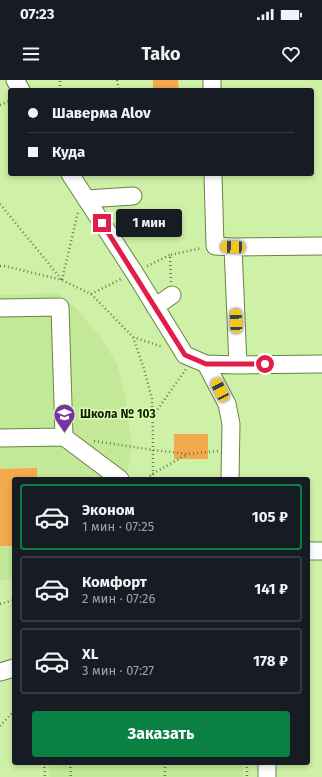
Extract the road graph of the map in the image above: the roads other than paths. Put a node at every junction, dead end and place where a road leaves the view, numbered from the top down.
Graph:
1 (71, 176) edge
2 (213, 176) edge
3 (84, 195) junction
4 (133, 196) dead end
5 (322, 246) edge
6 (233, 247) junction
7 (172, 295) road end
8 (155, 307) junction
9 (0, 308) edge
10 (195, 359) junction
11 (322, 364) edge
12 (238, 365) junction
13 (64, 437) junction
14 (0, 438) edge
15 (117, 477) edge
16 (230, 477) edge
17 (310, 551) edge
18 (322, 551) edge
19 (12, 669) edge
20 (0, 672) edge
21 (267, 765) edge
22 (267, 777) edge

1 - 3 lane
2 - 6 lane
3 - 4 lane
3 - 8 lane
5 - 6 lane
6 - 12 lane
7 - 8 lane
8 - 10 lane
9 - 13 lane
10 - 12 lane
10 - 16 lane
11 - 12 lane
13 - 14 lane
13 - 15 lane
17 - 18 lane
19 - 20 lane
21 - 22 lane

